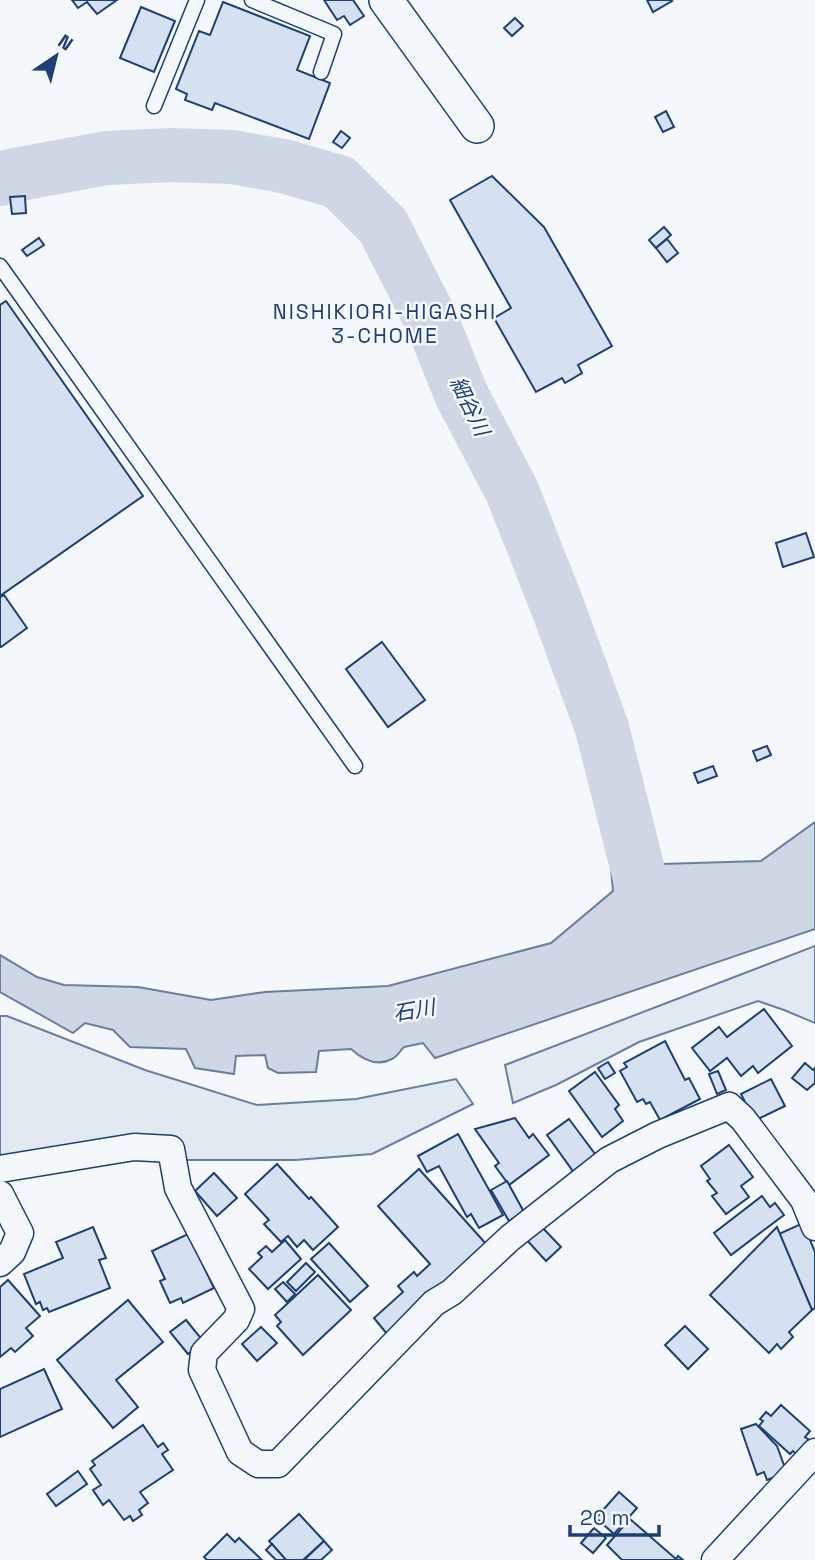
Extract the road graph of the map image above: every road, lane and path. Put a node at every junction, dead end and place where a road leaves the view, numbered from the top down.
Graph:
1 (197, 0) edge
2 (252, 0) edge
3 (386, 0) edge
4 (321, 72) dead end
5 (154, 106) dead end
6 (477, 126) dead end
7 (0, 266) edge
8 (355, 766) dead end
9 (0, 1168) edge
10 (0, 1194) edge
11 (815, 1227) edge
12 (0, 1263) edge
13 (815, 1452) edge
14 (715, 1560) edge

1 - 5 lane
2 - 4 lane
3 - 6 street
7 - 8 lane
9 - 11 street
10 - 12 street
13 - 14 street

